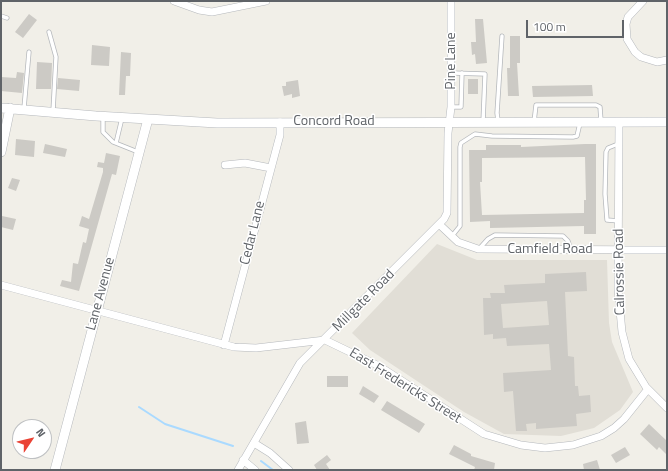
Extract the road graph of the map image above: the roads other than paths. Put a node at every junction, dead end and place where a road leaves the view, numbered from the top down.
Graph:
1 (174, 1) edge
2 (266, 1) edge
3 (451, 1) edge
4 (644, 1) edge
5 (1, 16) edge
6 (7, 18) dead end
7 (49, 32) dead end
8 (502, 36) dead end
9 (29, 52) dead end
10 (667, 60) edge
11 (452, 73) junction
12 (462, 73) junction
13 (451, 107) junction
14 (6, 108) edge
15 (24, 110) junction
16 (53, 112) junction
17 (103, 116) junction
18 (122, 117) junction
19 (148, 119) junction
20 (280, 122) junction
21 (450, 122) junction
22 (481, 122) junction
23 (498, 122) junction
24 (534, 122) junction
25 (580, 122) junction
26 (601, 122) junction
27 (619, 122) junction
28 (667, 122) edge
29 (479, 134) junction
30 (116, 143) junction
31 (619, 144) junction
32 (1, 152) edge
33 (139, 152) junction
34 (225, 166) dead end
35 (271, 168) junction
36 (619, 221) junction
37 (440, 225) junction
38 (452, 236) junction
39 (478, 249) junction
40 (571, 250) junction
41 (667, 250) edge
42 (618, 251) junction
43 (1, 285) edge
44 (97, 312) junction
45 (325, 340) junction
46 (224, 344) junction
47 (648, 389) junction
48 (667, 408) edge
49 (254, 442) junction
50 (243, 460) junction
51 (55, 470) edge
52 (238, 470) edge
53 (255, 470) edge
54 (289, 470) edge

1 - 2 street
3 - 11 street, Pine Lane
4 - 10 street
5 - 6 lane
7 - 16 lane
8 - 23 lane
9 - 15 lane
11 - 12 lane
11 - 13 street, Pine Lane
12 - 13 lane
12 - 22 lane
13 - 21 street, Pine Lane
14 - 15 street, Concord Road
14 - 32 street
15 - 16 street, Concord Road
16 - 17 street, Concord Road
17 - 18 street, Concord Road
17 - 30 lane
18 - 19 street, Concord Road
18 - 30 lane
19 - 20 street, Concord Road
19 - 33 street, Lane Avenue
20 - 21 street, Concord Road
20 - 35 street, Cedar Lane
21 - 22 street, Concord Road
21 - 37 street, Millgate Road
22 - 23 street, Concord Road
22 - 29 lane
23 - 24 street, Concord Road
24 - 25 street, Concord Road
24 - 26 lane
25 - 26 street, Concord Road
25 - 29 lane
26 - 27 street, Concord Road
27 - 28 street, Concord Road
27 - 31 street, Calrossie Road
29 - 38 lane
30 - 33 lane
31 - 36 street, Calrossie Road
31 - 36 lane
33 - 44 street, Lane Avenue
34 - 35 street
35 - 46 street, Cedar Lane
36 - 42 street, Calrossie Road
37 - 38 street, Camfield Road
37 - 45 street, Millgate Road
38 - 39 street, Camfield Road
39 - 40 street, Camfield Road
39 - 40 lane
40 - 42 street, Camfield Road
41 - 42 street, Camfield Road
42 - 47 street, Calrossie Road
43 - 44 street
44 - 46 street
44 - 51 street, Lane Avenue
45 - 46 street
45 - 47 street, East Fredericks Street
45 - 49 street, Millgate Road
47 - 48 street, Calrossie Road
49 - 50 street, Millgate Road
49 - 54 street
50 - 52 street, Millgate Road
50 - 53 street

